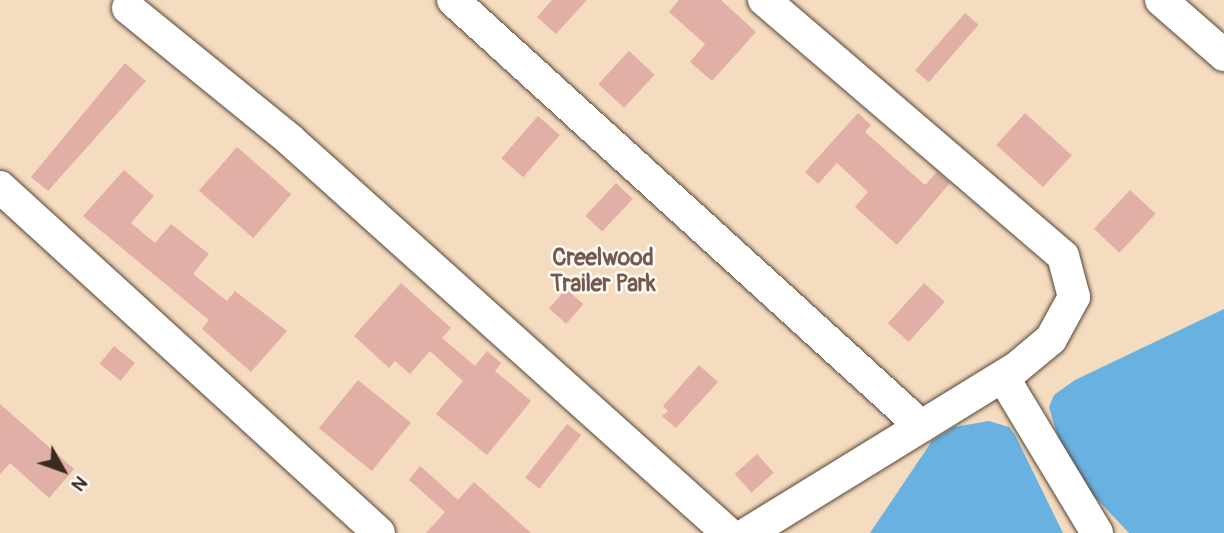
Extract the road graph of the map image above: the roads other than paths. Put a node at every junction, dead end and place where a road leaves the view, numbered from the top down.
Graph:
1 (453, 0) edge
2 (764, 0) edge
3 (1161, 0) edge
4 (128, 8) dead end
5 (1224, 55) edge
6 (0, 187) edge
7 (1003, 377) junction
8 (921, 426) junction
9 (379, 533) edge
10 (729, 533) edge
11 (748, 533) edge
12 (1097, 533) edge

1 - 8 street
2 - 7 street
3 - 5 street
4 - 10 street
6 - 9 street
7 - 8 street
7 - 12 street
8 - 11 street

